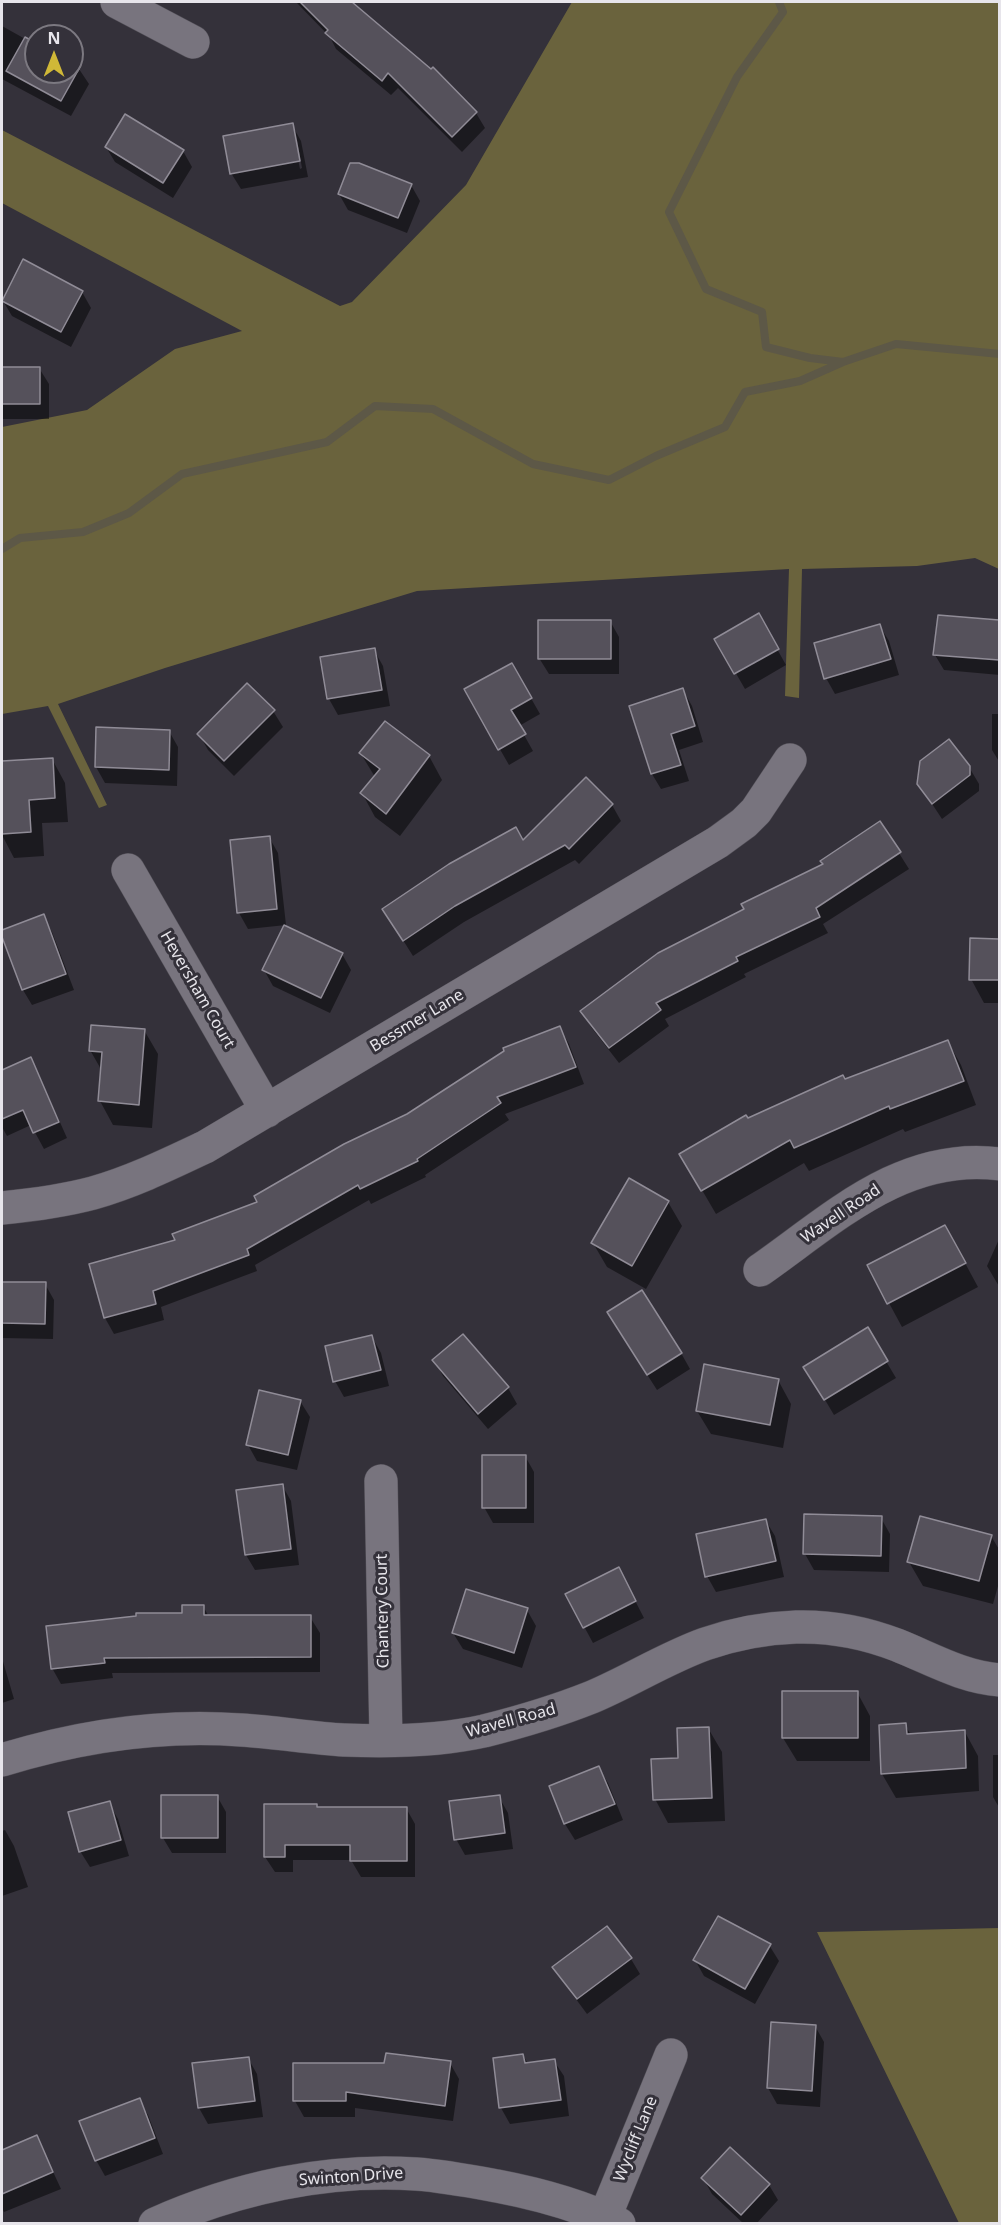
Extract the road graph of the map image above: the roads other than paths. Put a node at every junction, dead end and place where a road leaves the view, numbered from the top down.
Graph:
1 (117, 2) edge
2 (193, 42) dead end
3 (790, 760) dead end
4 (128, 870) dead end
5 (267, 1111) junction
6 (999, 1164) edge
7 (2, 1208) edge
8 (760, 1270) dead end
9 (381, 1481) dead end
10 (999, 1680) edge
11 (386, 1740) junction
12 (2, 1760) edge
13 (670, 2055) dead end
14 (608, 2221) edge
15 (155, 2223) edge

1 - 2 street
3 - 5 street, Bessmer Lane
4 - 5 street, Heversham Court
5 - 7 street, Bessmer Lane
6 - 8 street, Wavell Road
9 - 11 street, Chantery Court
10 - 11 street, Wavell Road
11 - 12 street, Wavell Road
13 - 14 street, Wycliff Lane
14 - 15 street, Swinton Drive

